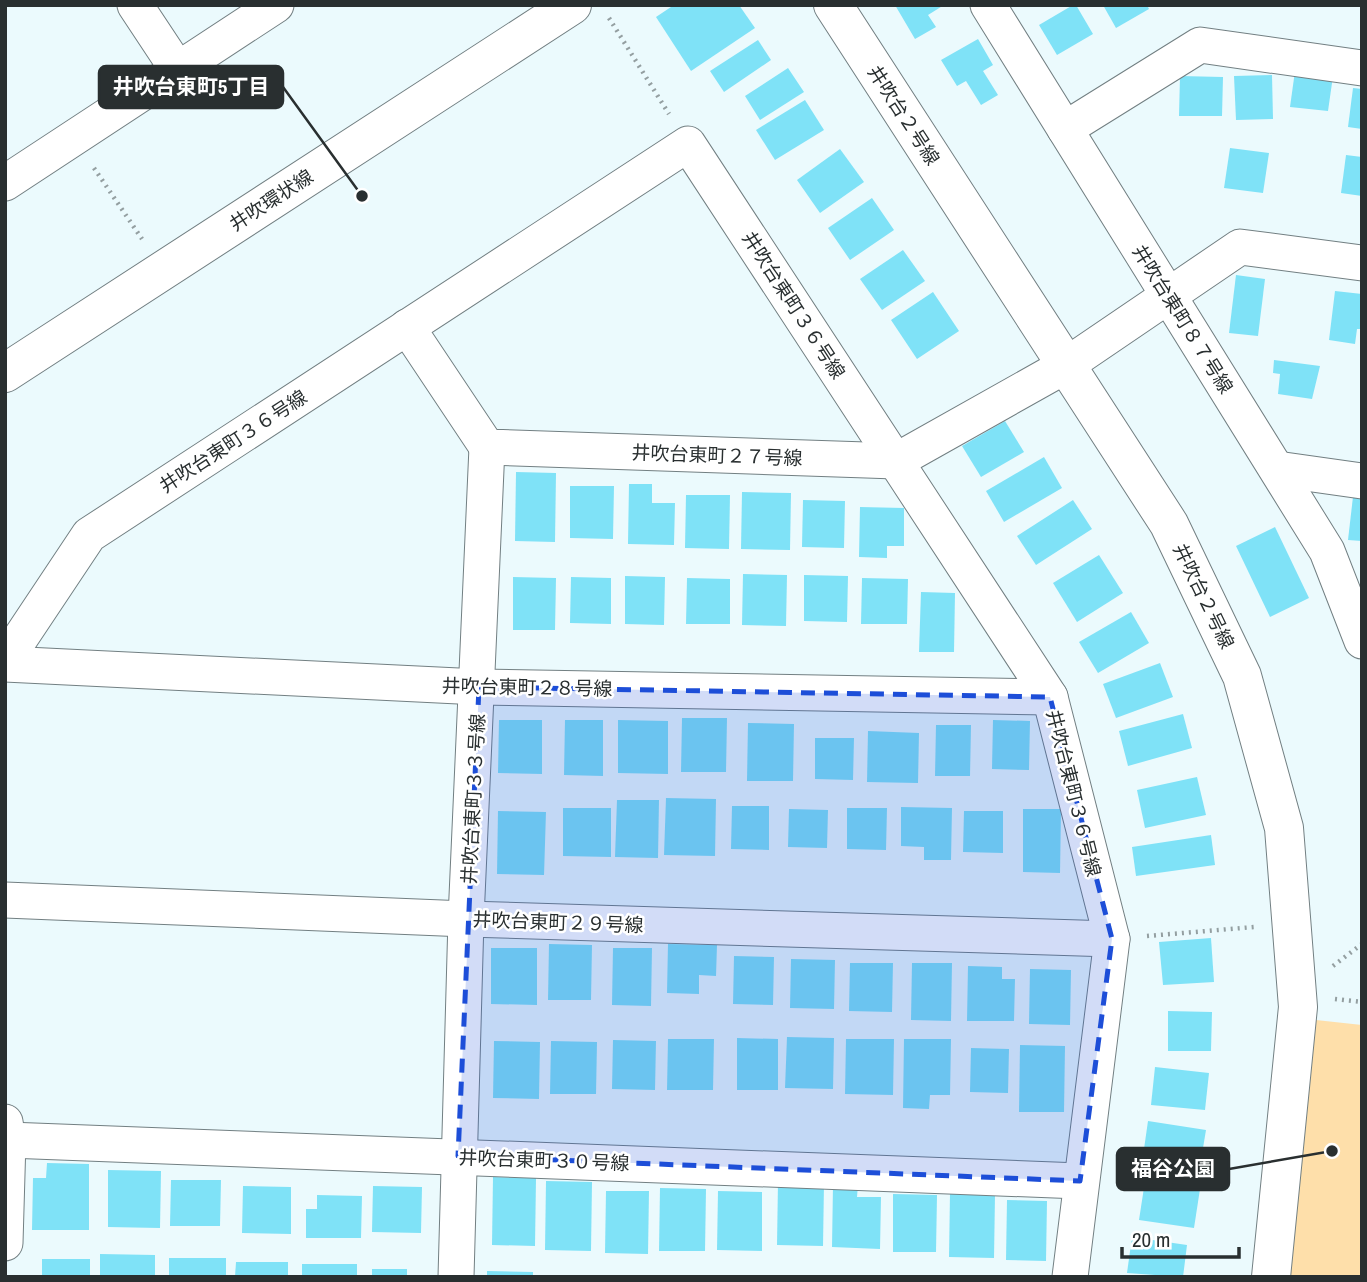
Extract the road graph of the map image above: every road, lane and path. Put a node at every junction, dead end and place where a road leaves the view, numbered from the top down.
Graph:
1 (135, 5) edge
2 (276, 5) edge
3 (572, 5) edge
4 (833, 5) edge
5 (988, 5) edge
6 (608, 17) dead end
7 (1362, 68) edge
8 (177, 70) junction
9 (1065, 129) junction
10 (74, 138) junction
11 (688, 144) junction
12 (5, 183) edge
13 (1362, 263) edge
14 (162, 270) junction
15 (1170, 297) junction
16 (407, 327) junction
17 (1065, 366) junction
18 (5, 373) edge
19 (487, 447) junction
20 (896, 461) junction
21 (1277, 469) junction
22 (1362, 481) edge
23 (1362, 640) edge
24 (5, 662) edge
25 (479, 687) junction
26 (1050, 697) junction
27 (5, 900) edge
28 (466, 919) junction
29 (1291, 923) junction
30 (1111, 939) junction
31 (7, 1131) edge
32 (458, 1156) junction
33 (1080, 1181) junction
34 (5, 1243) edge
35 (456, 1277) edge
36 (1070, 1277) edge
37 (1271, 1277) edge

1 - 8 street
2 - 8 street
3 - 14 street, 井吹環状線
4 - 17 street, 井吹台２号線
5 - 9 street, 井吹台東町８７号線
6 - 11 path
7 - 9 street
8 - 10 street
9 - 15 street, 井吹台東町８７号線
10 - 12 street
10 - 14 path
11 - 16 street, 井吹台東町３６号線
11 - 20 street, 井吹台東町３６号線
13 - 15 street
14 - 18 street, 井吹環状線
15 - 17 street
15 - 21 street, 井吹台東町８７号線
16 - 19 street
16 - 24 street, 井吹台東町３６号線
17 - 20 street
17 - 29 street, 井吹台２号線
19 - 20 street, 井吹台東町２７号線
19 - 25 street, 井吹台東町３３号線
20 - 26 street, 井吹台東町３６号線
21 - 22 street
21 - 23 street, 井吹台東町８７号線
24 - 25 street, 井吹台東町２８号線
25 - 26 street, 井吹台東町２８号線
25 - 28 street, 井吹台東町３３号線
26 - 30 street, 井吹台東町３６号線
27 - 28 street, 井吹台東町２９号線
28 - 30 street, 井吹台東町２９号線
28 - 32 street, 井吹台東町３３号線
29 - 30 path
29 - 37 street, 井吹台２号線
30 - 33 street, 井吹台東町３６号線
31 - 32 street, 井吹台東町３０号線
31 - 34 street
32 - 33 street, 井吹台東町３０号線
32 - 35 street, 井吹台東町３３号線
33 - 36 street, 井吹台東町３６号線

